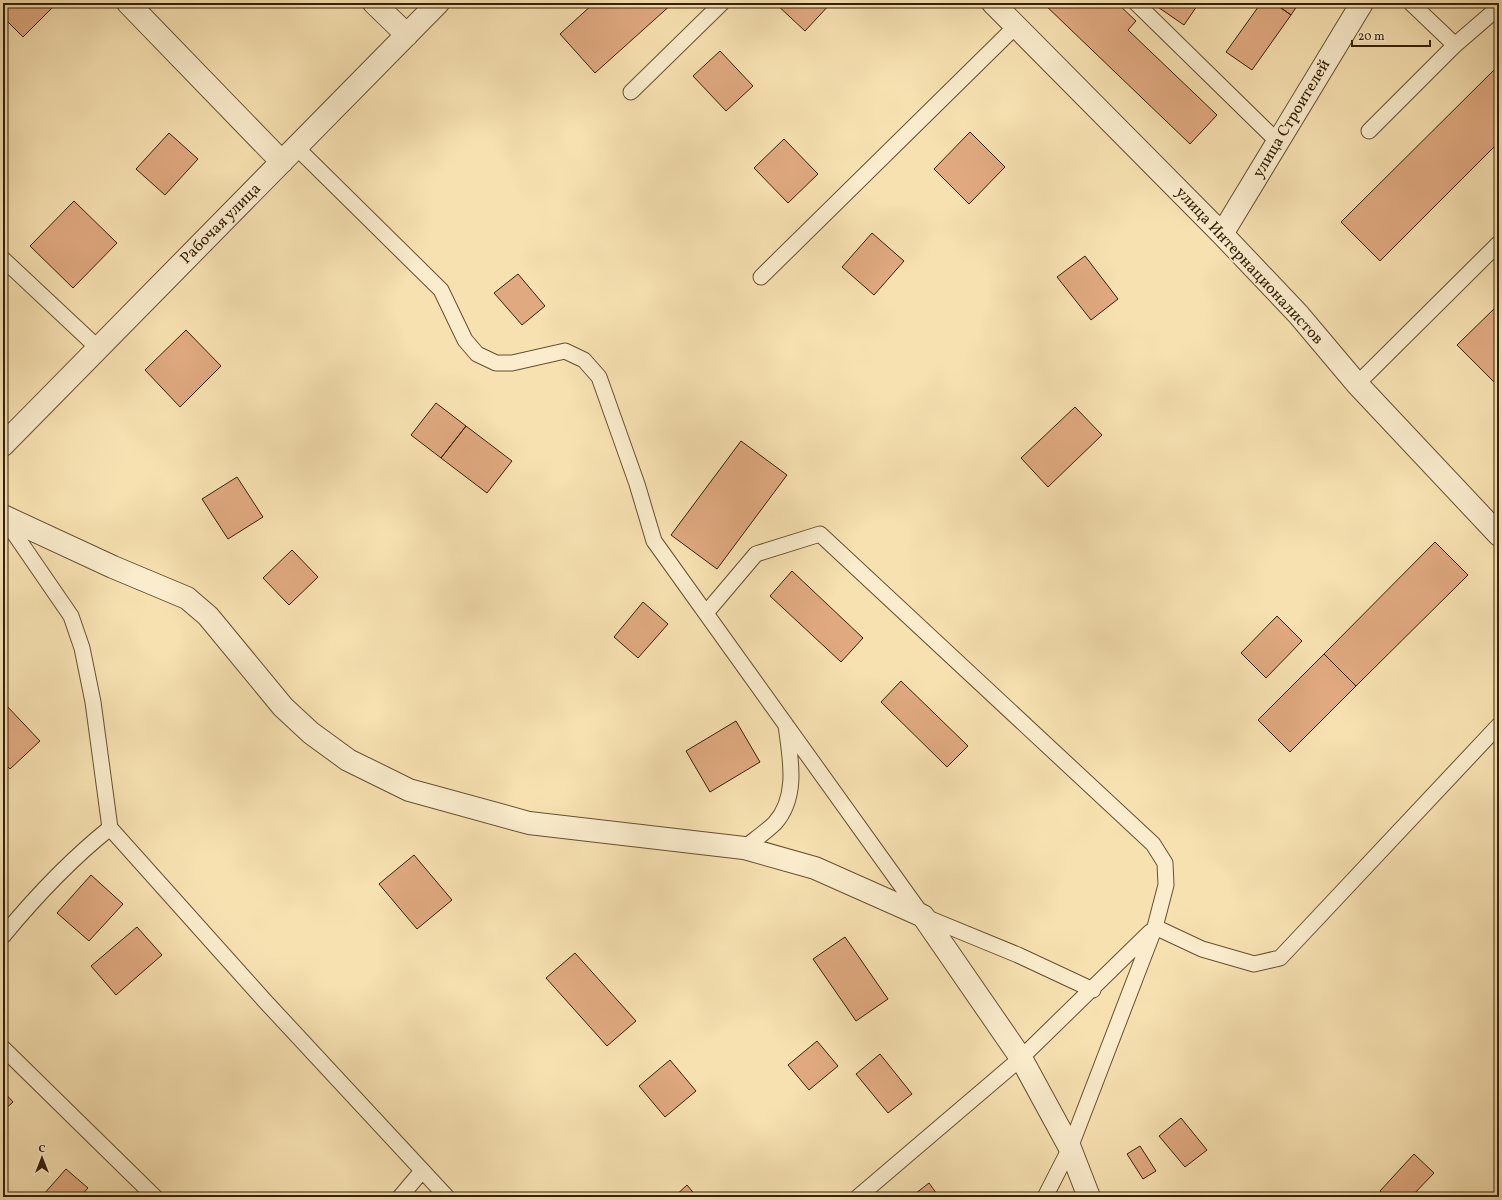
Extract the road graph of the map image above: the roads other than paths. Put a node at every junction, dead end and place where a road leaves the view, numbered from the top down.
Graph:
1 (128, 3) edge
2 (374, 3) edge
3 (438, 3) edge
4 (722, 3) edge
5 (993, 3) edge
6 (1136, 3) edge
7 (1362, 3) edge
8 (1411, 3) edge
9 (1499, 7) edge
10 (1016, 26) junction
11 (406, 35) junction
12 (1455, 45) junction
13 (631, 92) dead end
14 (1369, 132) dead end
15 (1278, 142) junction
16 (289, 154) junction
17 (1222, 234) junction
18 (1499, 243) edge
19 (3, 259) edge
20 (761, 277) dead end
21 (98, 348) junction
22 (1357, 384) junction
23 (3, 444) edge
24 (3, 517) edge
25 (1499, 535) edge
26 (706, 613) junction
27 (786, 724) junction
28 (1499, 725) edge
29 (110, 828) junction
30 (744, 848) junction
31 (923, 916) junction
32 (1155, 927) junction
33 (3, 936) edge
34 (1093, 990) junction
35 (3, 1048) edge
36 (1021, 1058) junction
37 (1070, 1148) junction
38 (422, 1171) junction
39 (156, 1197) edge
40 (400, 1197) edge
41 (447, 1197) edge
42 (858, 1197) edge
43 (1045, 1197) edge
44 (1090, 1197) edge

1 - 16 street
2 - 11 street
3 - 11 street, Рабочая улица
4 - 13 lane
5 - 10 street, улица Интернационалистов
6 - 15 lane
7 - 15 street, улица Строителей
8 - 12 lane
9 - 12 lane
10 - 17 street, улица Интернационалистов
10 - 20 lane
11 - 16 street, Рабочая улица
12 - 14 lane
15 - 17 street, улица Строителей
16 - 21 street, Рабочая улица
16 - 26 lane
17 - 22 street, улица Интернационалистов
18 - 22 lane
19 - 21 lane
21 - 23 street, Рабочая улица
22 - 25 street, улица Интернационалистов
24 - 29 lane
24 - 30 street
26 - 27 lane
26 - 32 lane
27 - 30 lane
27 - 31 lane
28 - 32 lane
29 - 33 lane
29 - 38 lane
30 - 31 street
31 - 34 lane
31 - 36 street
32 - 34 lane
32 - 37 lane
34 - 36 lane
35 - 39 lane
36 - 37 street
36 - 42 lane
37 - 43 lane
37 - 44 street
38 - 40 lane
38 - 41 lane

